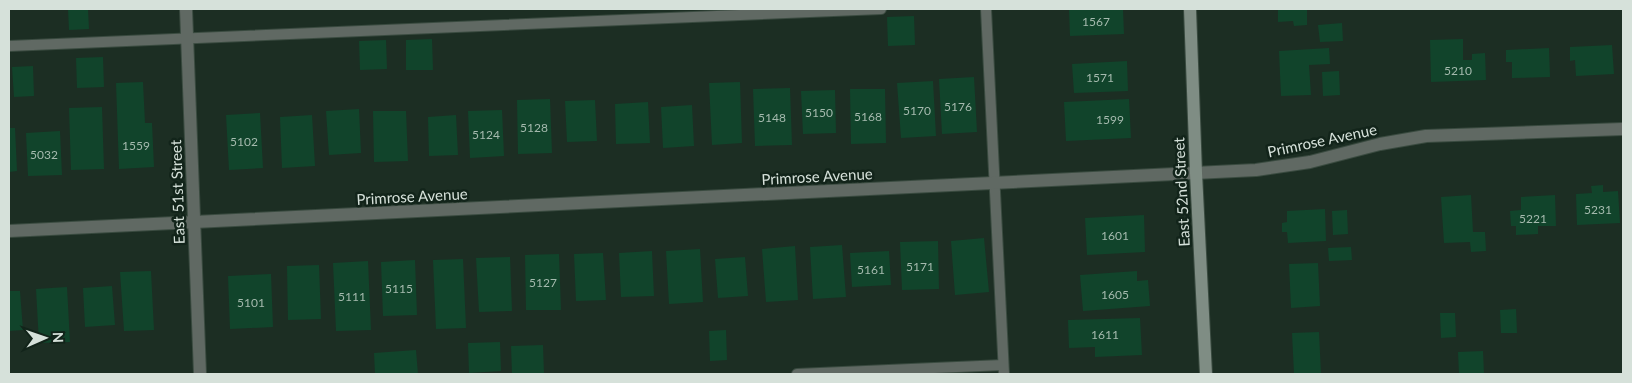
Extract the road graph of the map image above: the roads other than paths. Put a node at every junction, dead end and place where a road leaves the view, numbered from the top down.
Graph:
1 (186, 9) edge
2 (881, 9) edge
3 (986, 9) edge
4 (1190, 9) edge
5 (187, 38) junction
6 (9, 46) edge
7 (1623, 129) edge
8 (1196, 173) junction
9 (993, 184) junction
10 (194, 223) junction
11 (9, 231) edge
12 (1003, 370) edge
13 (200, 374) edge
14 (797, 374) edge
15 (1206, 374) edge

1 - 5 street, East 51st Street
2 - 5 lane
3 - 9 lane
4 - 8 street, East 52nd Street
5 - 6 lane
5 - 10 street, East 51st Street
7 - 8 street, Primrose Avenue
8 - 9 street, Primrose Avenue
8 - 15 street, East 52nd Street
9 - 10 street, Primrose Avenue
9 - 12 lane
10 - 11 street, Primrose Avenue
10 - 13 street, East 51st Street
12 - 14 lane

